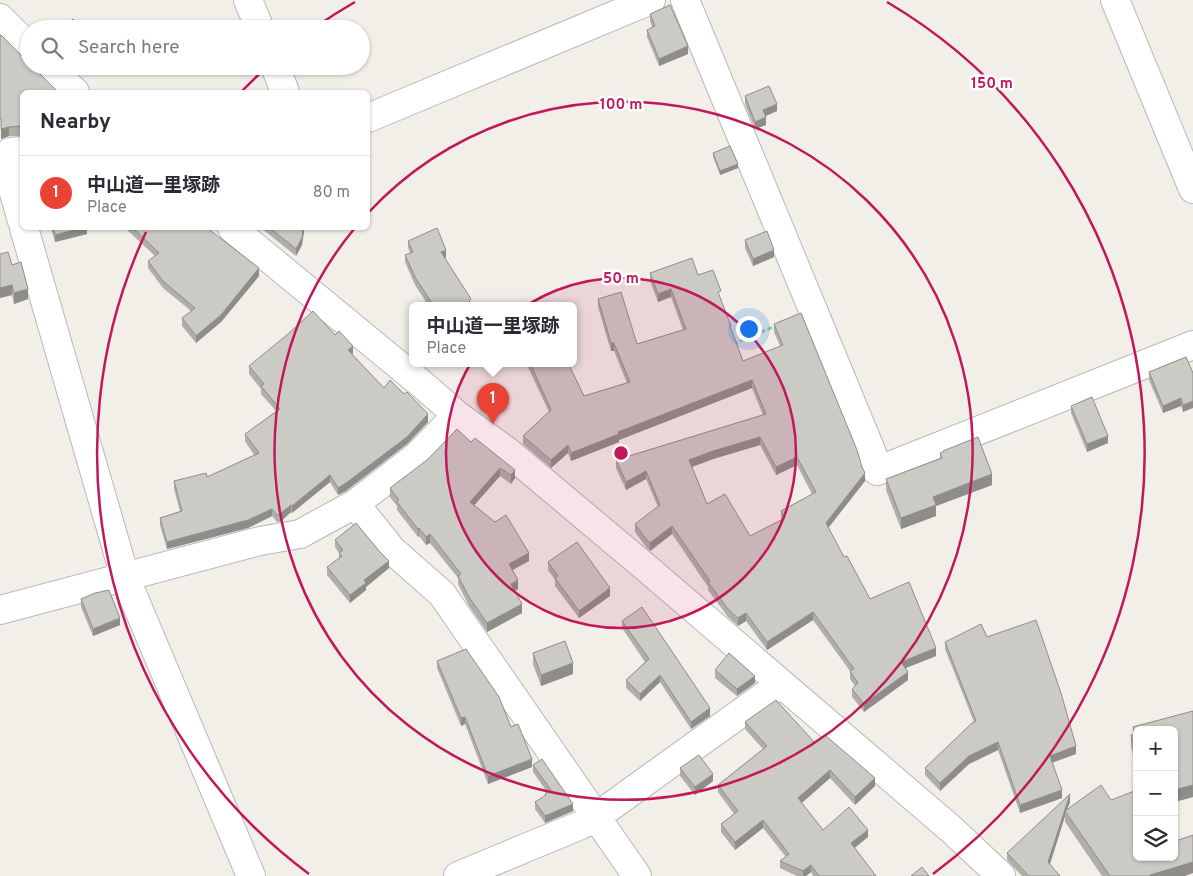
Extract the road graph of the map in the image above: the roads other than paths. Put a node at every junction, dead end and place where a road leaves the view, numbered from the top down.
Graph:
1 (248, 0) edge
2 (651, 0) edge
3 (685, 0) edge
4 (1115, 0) edge
5 (0, 18) edge
6 (256, 20) edge
7 (20, 38) edge
8 (57, 75) edge
9 (279, 75) edge
10 (73, 90) edge
11 (285, 90) edge
12 (370, 117) edge
13 (20, 151) edge
14 (1193, 189) edge
15 (20, 214) edge
16 (25, 230) edge
17 (234, 230) edge
18 (1193, 345) edge
19 (457, 416) junction
20 (355, 504) junction
21 (125, 577) junction
22 (0, 610) edge
23 (781, 684) junction
24 (596, 817) junction
25 (251, 876) edge
26 (458, 876) edge
27 (637, 876) edge
28 (1001, 876) edge

1 - 6 street
2 - 12 street
3 - 18 street
4 - 14 street
5 - 7 street
8 - 10 street
9 - 11 street
13 - 15 street
16 - 21 street
17 - 19 street
19 - 20 street
19 - 23 street
20 - 21 street
20 - 24 street
21 - 22 street
21 - 25 street
23 - 24 street
23 - 28 street
24 - 26 street
24 - 27 street

